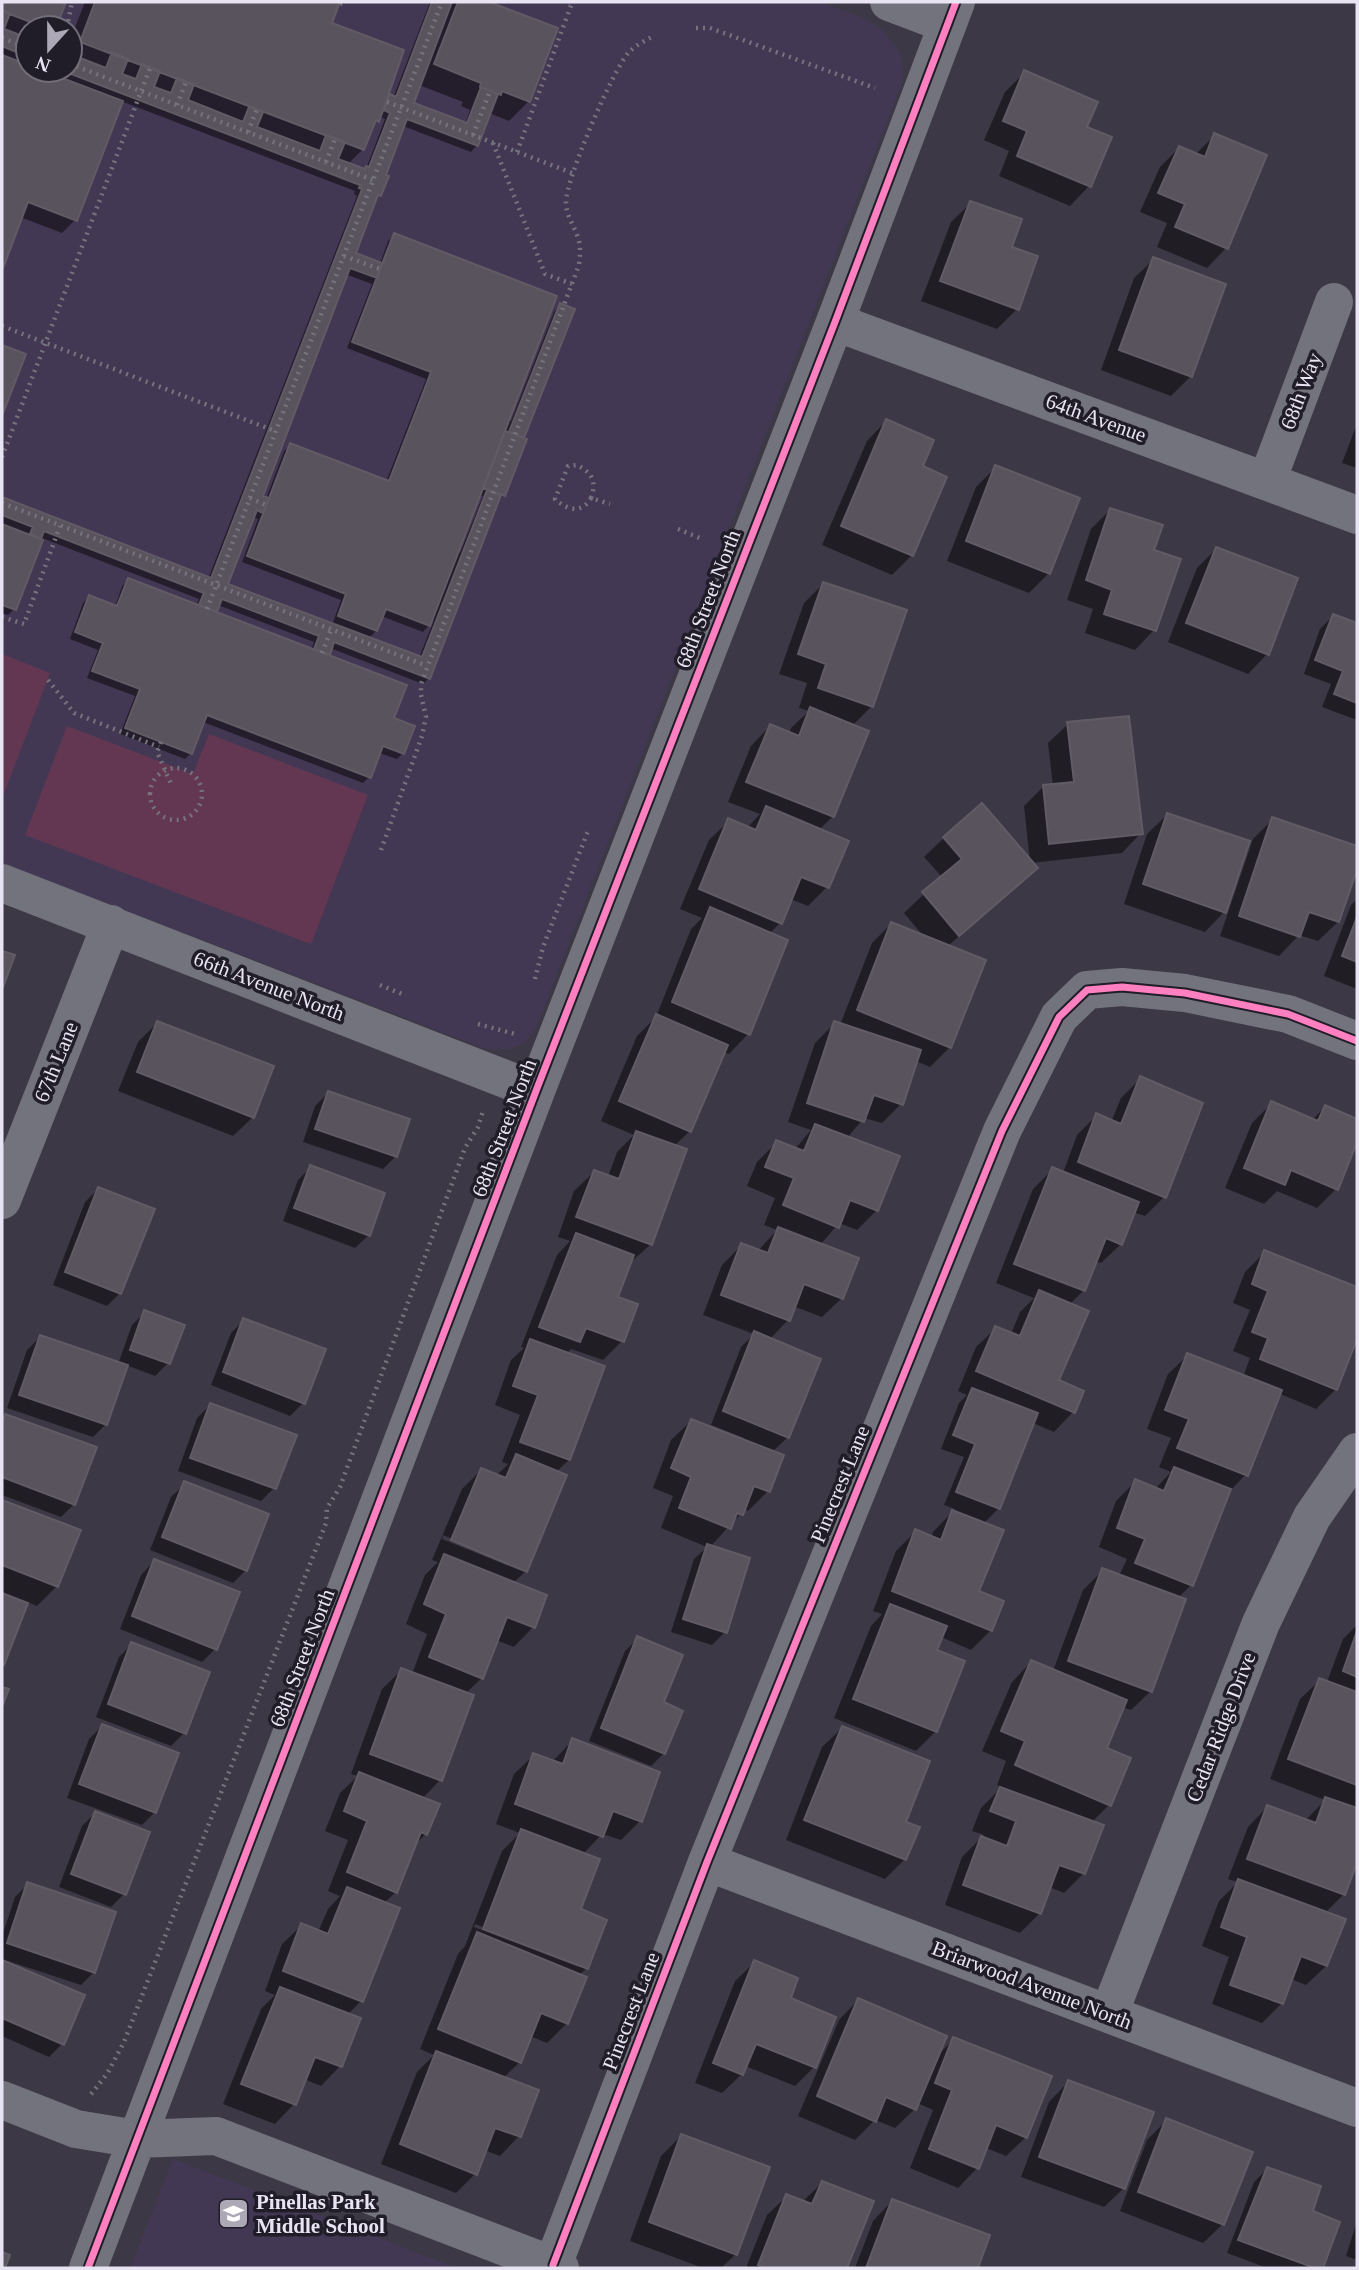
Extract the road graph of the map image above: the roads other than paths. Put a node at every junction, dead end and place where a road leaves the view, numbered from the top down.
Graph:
1 (889, 2) edge
2 (951, 13) edge
3 (1334, 302) dead end
4 (835, 322) junction
5 (1267, 481) junction
6 (1357, 515) edge
7 (2, 883) edge
8 (111, 924) junction
9 (1357, 1041) edge
10 (536, 1091) junction
11 (2, 1200) edge
12 (1357, 1452) edge
13 (707, 1862) junction
14 (1109, 2014) junction
15 (2, 2100) edge
16 (1357, 2108) edge
17 (137, 2139) junction
18 (557, 2267) edge
19 (88, 2268) edge

1 - 2 street
2 - 4 street, 68th Street North
3 - 5 street, 68th Way
4 - 5 street, 64th Avenue
4 - 10 street, 68th Street North
5 - 6 street, 64th Avenue
7 - 8 street, 66th Avenue North
8 - 10 street, 66th Avenue North
8 - 11 street, 67th Lane
9 - 13 street, Pinecrest Lane
10 - 17 street, 68th Street North
12 - 14 street, Cedar Ridge Drive
13 - 14 street, Briarwood Avenue North
13 - 18 street, Pinecrest Lane
14 - 16 street, Briarwood Avenue North
15 - 17 street
17 - 18 street
17 - 19 street, 68th Street North

